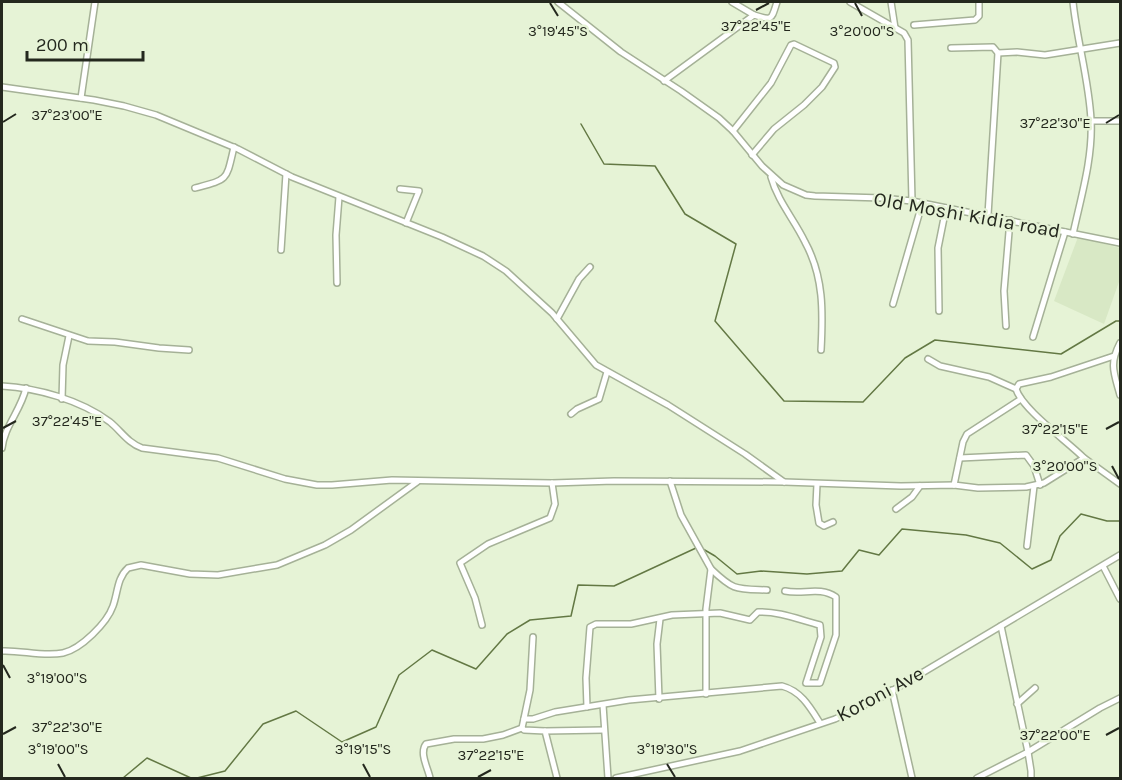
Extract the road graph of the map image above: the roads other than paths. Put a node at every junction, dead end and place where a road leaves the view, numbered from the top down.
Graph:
1 (95, 2) edge
2 (558, 2) edge
3 (732, 2) edge
4 (777, 2) edge
5 (850, 2) edge
6 (865, 2) edge
7 (891, 2) edge
8 (979, 2) edge
9 (1073, 2) edge
10 (867, 11) junction
11 (754, 15) junction
12 (914, 25) dead end
13 (895, 28) junction
14 (1120, 43) edge
15 (951, 48) dead end
16 (1082, 50) junction
17 (998, 53) junction
18 (664, 81) junction
19 (2, 87) edge
20 (81, 98) junction
21 (1091, 121) junction
22 (1120, 121) edge
23 (733, 131) junction
24 (234, 147) junction
25 (752, 155) junction
26 (286, 174) junction
27 (771, 175) junction
28 (195, 188) dead end
29 (400, 189) dead end
30 (339, 197) junction
31 (912, 201) junction
32 (922, 204) junction
33 (946, 208) junction
34 (988, 215) junction
35 (1010, 220) junction
36 (406, 223) junction
37 (1065, 232) junction
38 (1073, 234) junction
39 (1120, 243) edge
40 (281, 250) dead end
41 (590, 267) dead end
42 (337, 283) dead end
43 (893, 304) dead end
44 (939, 311) dead end
45 (22, 319) dead end
46 (557, 319) junction
47 (1006, 326) dead end
48 (69, 336) junction
49 (1033, 336) dead end
50 (1120, 343) edge
51 (189, 350) dead end
52 (821, 350) dead end
53 (1114, 356) junction
54 (928, 359) dead end
55 (1120, 363) edge
56 (1113, 365) junction
57 (607, 372) junction
58 (2, 386) edge
59 (26, 388) junction
60 (1016, 389) junction
61 (1120, 395) edge
62 (62, 399) junction
63 (1021, 399) junction
64 (571, 414) dead end
65 (2, 448) edge
66 (960, 458) junction
67 (1084, 458) junction
68 (670, 481) junction
69 (417, 482) junction
70 (784, 482) junction
71 (552, 483) junction
72 (817, 484) junction
73 (1120, 484) edge
74 (954, 485) junction
75 (920, 486) junction
76 (1037, 486) junction
77 (896, 508) dead end
78 (833, 522) dead end
79 (1027, 546) dead end
80 (1120, 555) edge
81 (1103, 566) junction
82 (711, 569) junction
83 (767, 590) dead end
84 (785, 591) dead end
85 (1120, 598) edge
86 (706, 614) junction
87 (660, 619) junction
88 (482, 625) dead end
89 (1001, 626) junction
90 (533, 637) dead end
91 (2, 651) edge
92 (1035, 688) dead end
93 (892, 690) junction
94 (706, 694) junction
95 (1120, 698) edge
96 (659, 699) junction
97 (1017, 704) junction
98 (603, 705) junction
99 (587, 707) junction
100 (524, 719) junction
101 (820, 723) junction
102 (522, 728) junction
103 (604, 730) junction
104 (545, 731) junction
105 (1028, 752) junction
106 (430, 778) edge
107 (557, 778) edge
108 (608, 778) edge
109 (616, 778) edge
110 (625, 778) edge
111 (912, 778) edge
112 (977, 778) edge
113 (1030, 778) edge

1 - 20 street
2 - 18 street, Old Moshi Kidia road
3 - 11 street
4 - 11 street
5 - 10 street
6 - 10 street
7 - 13 street
8 - 12 street
9 - 16 street
10 - 13 street
11 - 18 street
13 - 31 street
14 - 16 street
15 - 17 street
16 - 17 street
16 - 21 street
17 - 34 street
18 - 23 street, Old Moshi Kidia road
19 - 20 street
20 - 24 street
21 - 22 street
21 - 38 street
23 - 25 street, Old Moshi Kidia road
23 - 25 street
24 - 26 street
24 - 28 street
25 - 27 street, Old Moshi Kidia road
26 - 30 street
26 - 40 street
27 - 31 street, Old Moshi Kidia road
27 - 52 street
29 - 36 street
30 - 36 street
30 - 42 street
31 - 32 street, Old Moshi Kidia road
32 - 33 street, Old Moshi Kidia road
32 - 43 street
33 - 34 street, Old Moshi Kidia road
33 - 44 street
34 - 35 street, Old Moshi Kidia road
35 - 37 street, Old Moshi Kidia road
35 - 47 street
36 - 46 street
37 - 38 street, Old Moshi Kidia road
37 - 49 street
38 - 39 street, Old Moshi Kidia road
41 - 46 street
45 - 48 street
46 - 57 street
48 - 51 street
48 - 62 street
50 - 53 street
53 - 56 street
53 - 60 street
54 - 60 street
55 - 56 street
56 - 61 street
57 - 64 street
57 - 70 street
58 - 59 street
59 - 62 street
59 - 65 street
60 - 63 street
62 - 69 street
63 - 66 street
63 - 67 street
66 - 74 street
66 - 76 street
67 - 73 street
67 - 76 street
68 - 70 street
68 - 71 street
68 - 82 street
69 - 71 street
69 - 91 street
70 - 72 street
71 - 88 street
72 - 75 street
72 - 78 street
74 - 75 street
74 - 76 street
75 - 77 street
76 - 79 street
80 - 81 street, Koroni Ave
81 - 85 street
81 - 89 street, Koroni Ave
82 - 83 street
82 - 86 street
84 - 86 street
86 - 87 street
86 - 94 street
87 - 96 street
87 - 99 street
89 - 93 street, Koroni Ave
89 - 97 street
90 - 100 street
92 - 97 street
93 - 101 street, Koroni Ave
93 - 111 street
94 - 96 street
94 - 101 street
95 - 105 street
96 - 98 street
97 - 105 street
98 - 99 street
98 - 103 street
99 - 100 street
100 - 102 street
101 - 110 street, Koroni Ave
102 - 104 street
102 - 106 street
103 - 104 street
103 - 108 street
104 - 107 street
105 - 112 street
105 - 113 street
109 - 110 street, Koroni Ave

